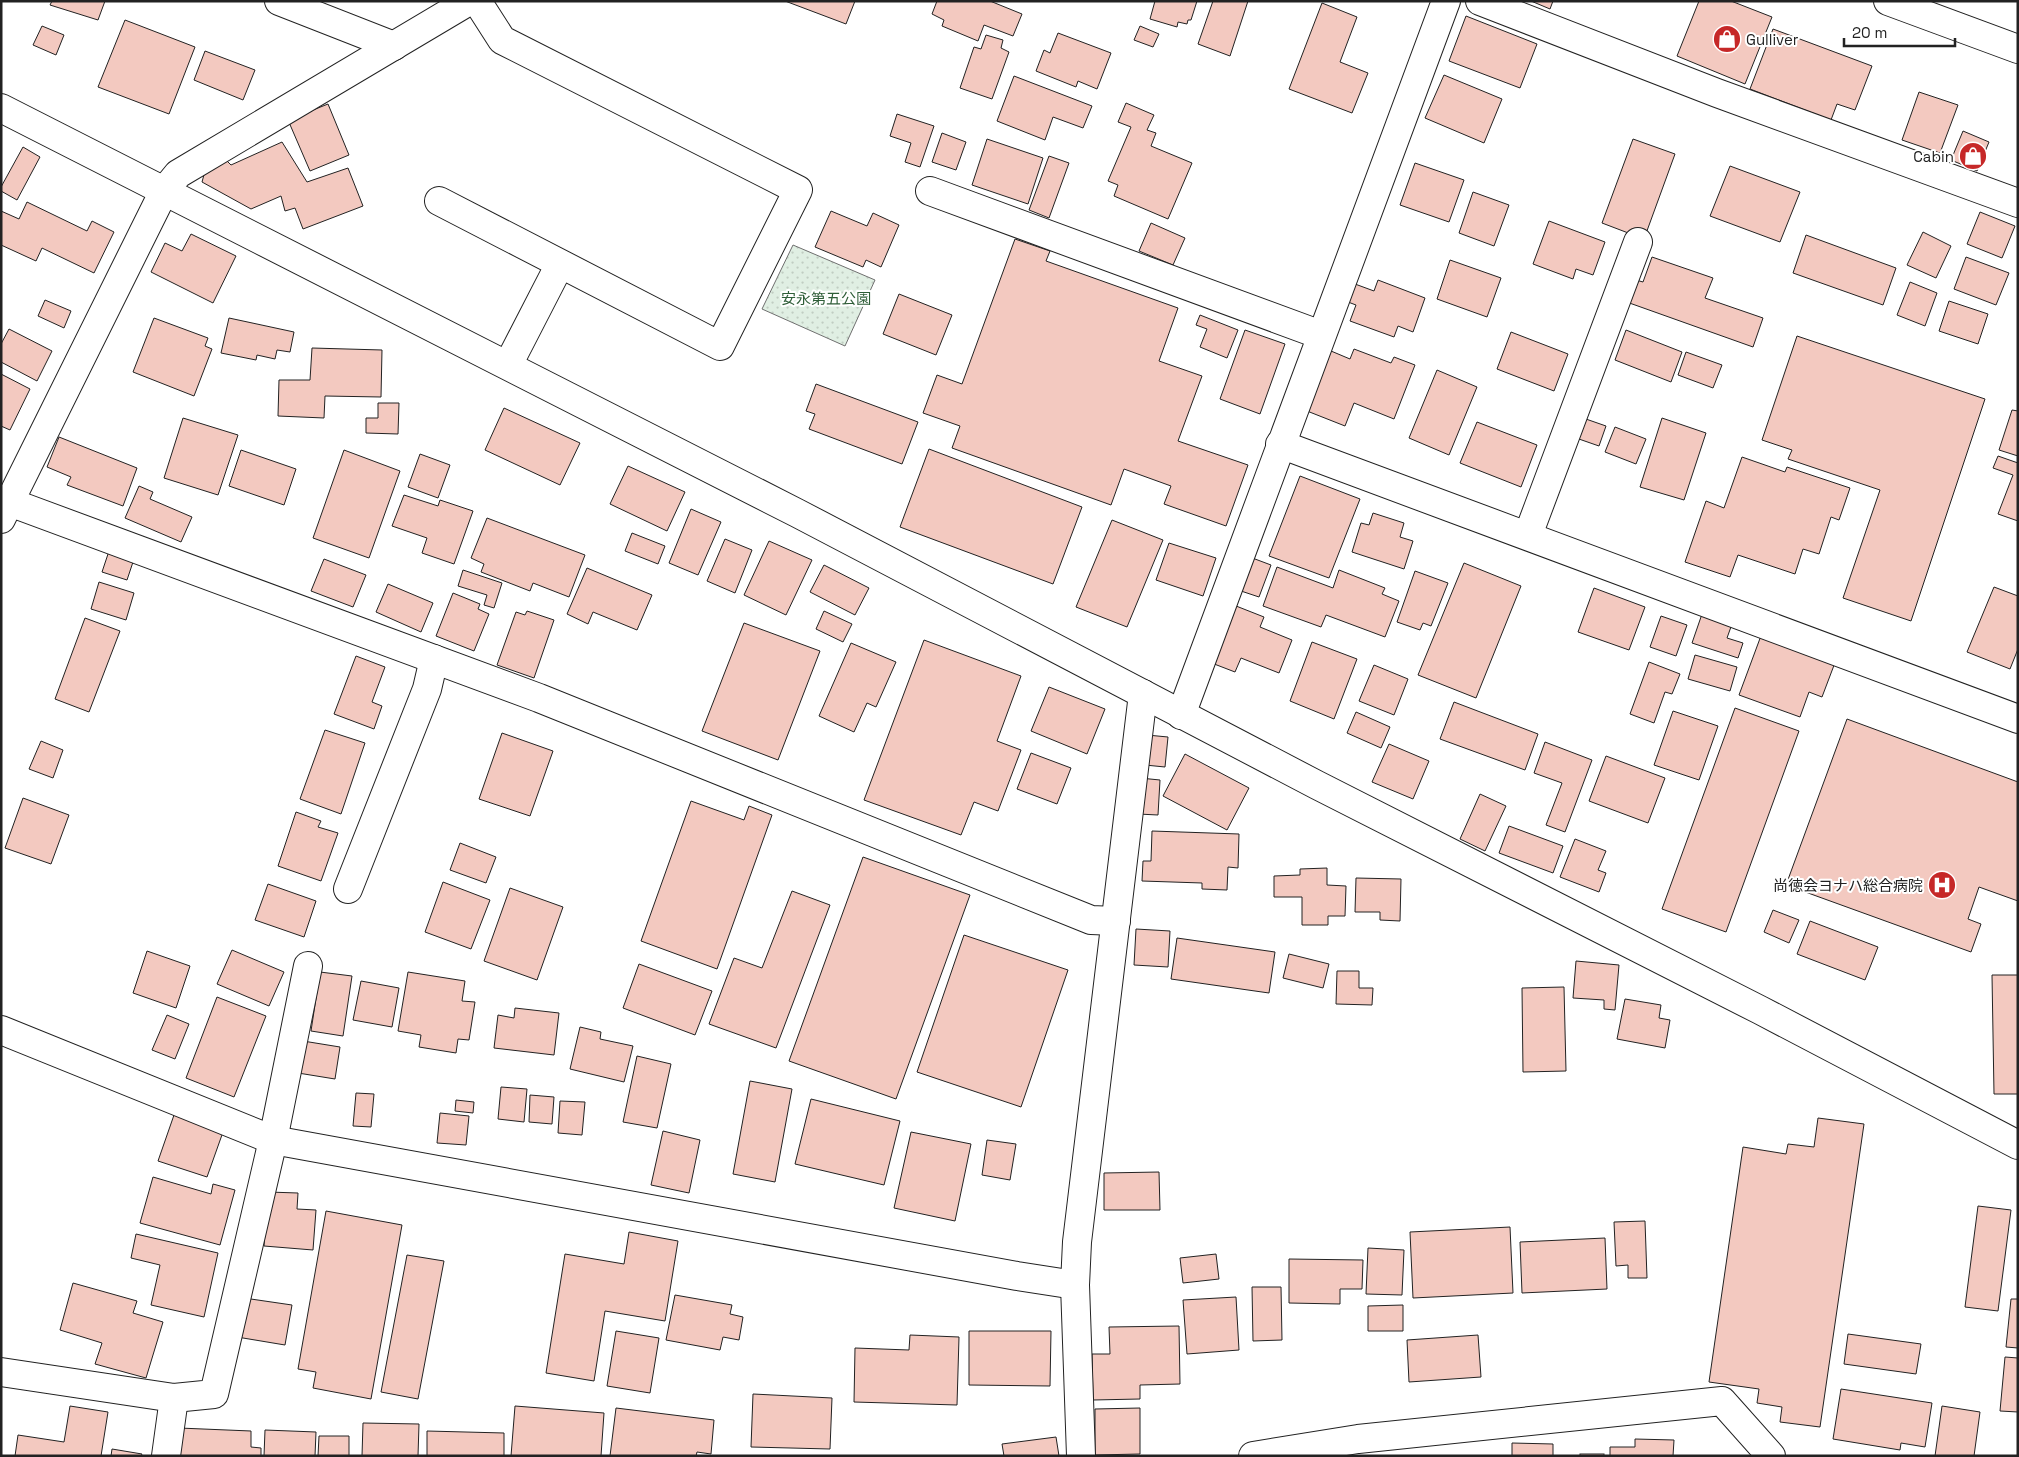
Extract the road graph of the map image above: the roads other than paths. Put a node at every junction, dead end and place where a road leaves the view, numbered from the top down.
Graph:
1 (279, 1) edge
2 (469, 1) edge
3 (477, 1) edge
4 (1446, 1) edge
5 (1480, 1) edge
6 (1888, 1) edge
7 (394, 46) junction
8 (2018, 49) edge
9 (1, 108) edge
10 (164, 191) junction
11 (930, 191) dead end
12 (439, 201) dead end
13 (2018, 203) edge
14 (1638, 242) dead end
15 (560, 264) junction
16 (1321, 335) junction
17 (508, 365) junction
18 (1280, 444) junction
19 (4, 507) edge
20 (1528, 535) junction
21 (434, 659) junction
22 (1143, 694) junction
23 (1181, 715) junction
24 (2018, 719) edge
25 (348, 889) dead end
26 (1116, 921) junction
27 (308, 966) dead end
28 (1, 1030) edge
29 (273, 1140) junction
30 (2018, 1146) edge
31 (1075, 1285) junction
32 (1, 1372) edge
33 (174, 1398) junction
34 (166, 1456) edge
35 (1081, 1456) edge
36 (1253, 1456) edge
37 (1771, 1456) edge

1 - 7 main road
2 - 7 main road
3 - 15 main road
4 - 16 main road
5 - 13 main road
6 - 8 main road
7 - 10 main road
9 - 10 main road
10 - 17 main road
10 - 19 main road
11 - 16 main road
12 - 15 main road
14 - 20 main road
15 - 17 main road
16 - 18 main road
17 - 22 main road
18 - 20 main road
18 - 23 main road
19 - 21 main road
20 - 24 main road
21 - 25 main road
21 - 26 main road
22 - 23 main road
22 - 26 main road
23 - 30 main road
26 - 31 main road
27 - 29 main road
28 - 29 main road
29 - 31 main road
29 - 33 main road
31 - 35 main road
32 - 33 main road
33 - 34 main road
36 - 37 main road

